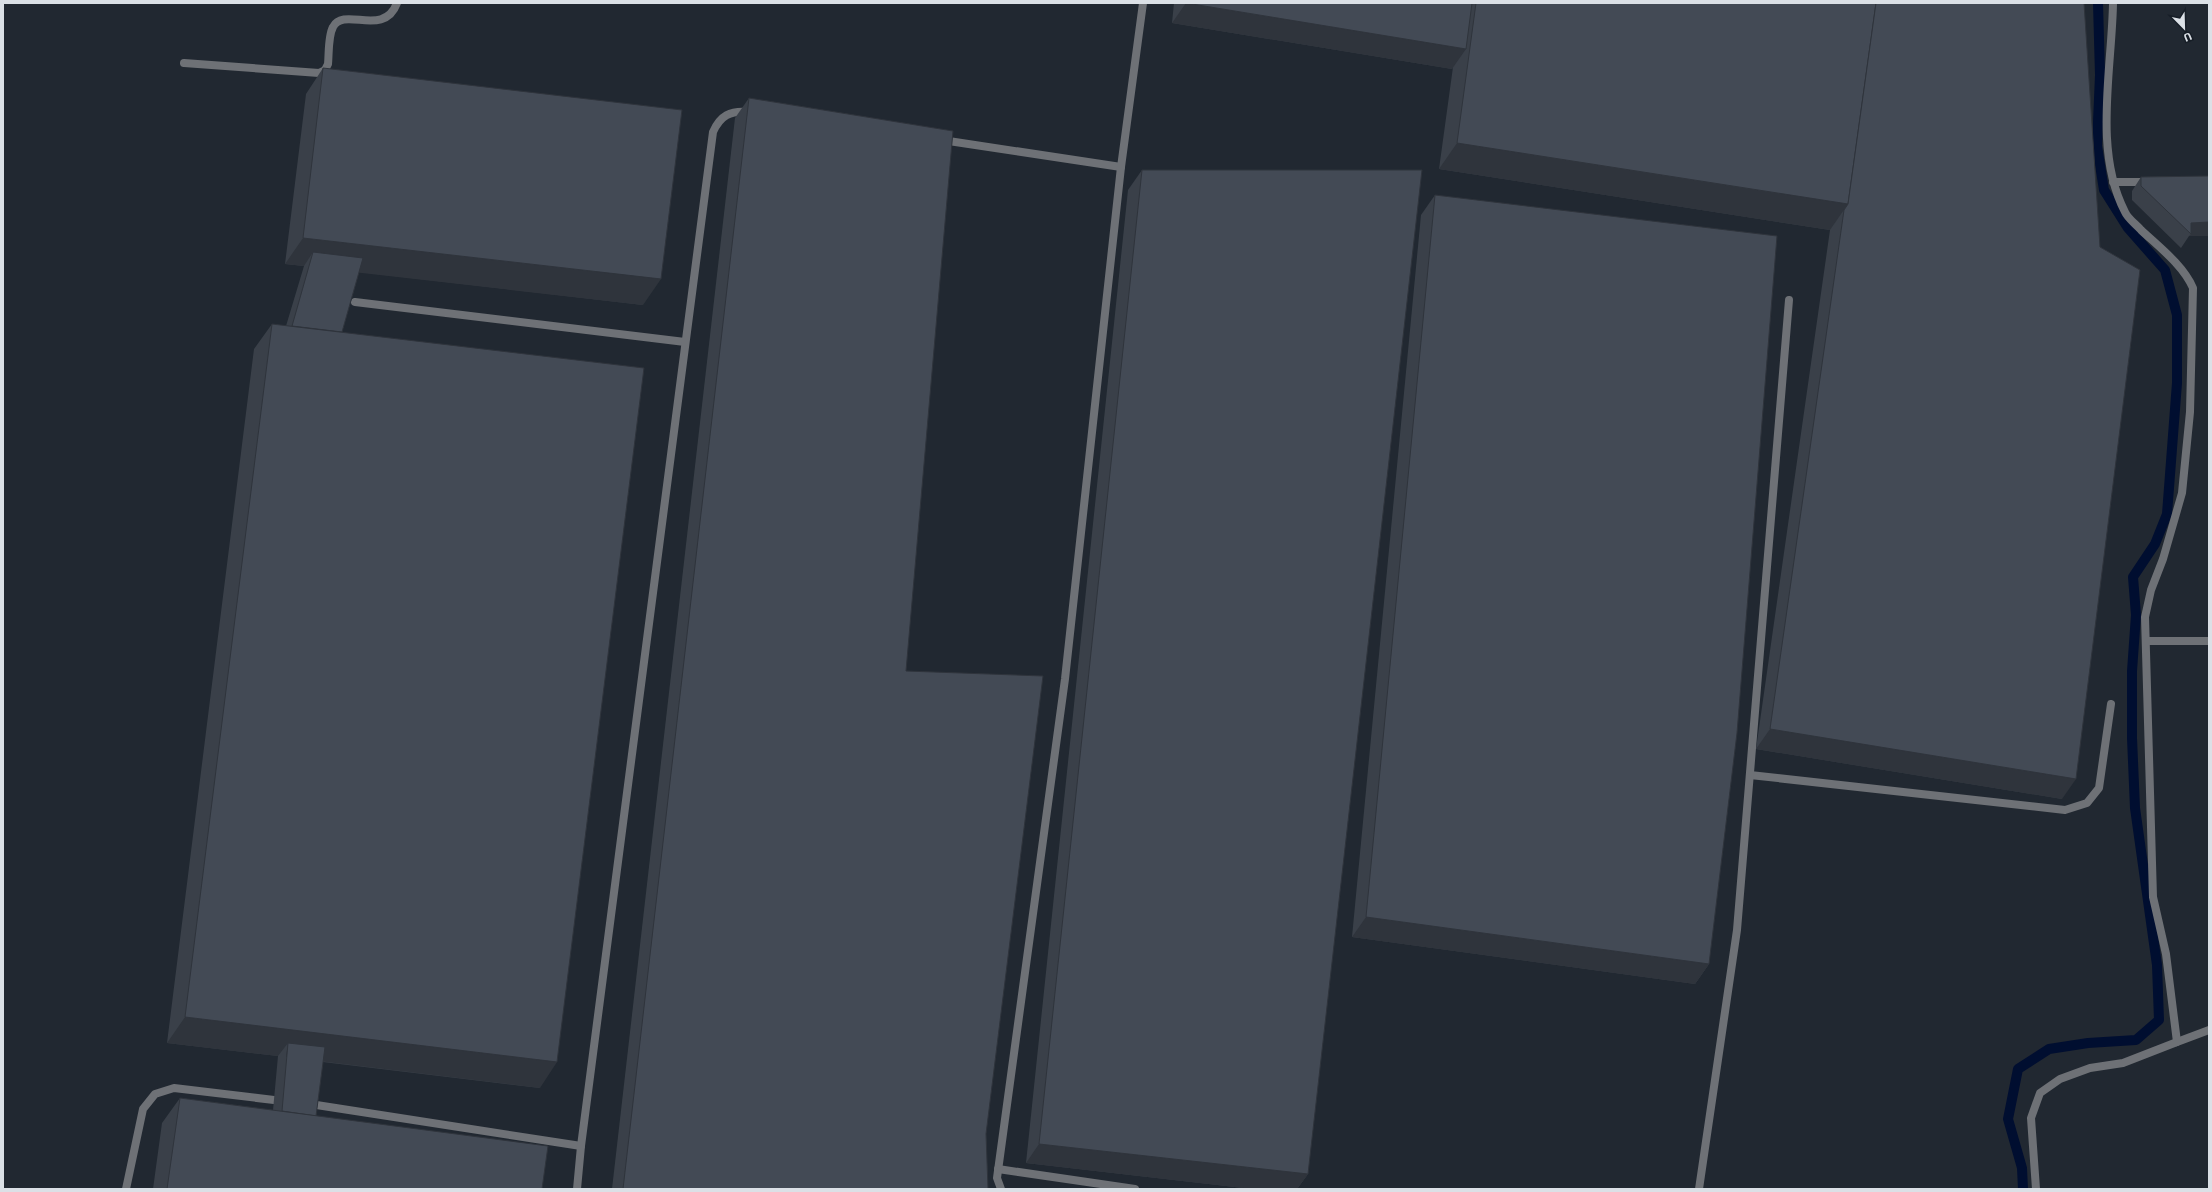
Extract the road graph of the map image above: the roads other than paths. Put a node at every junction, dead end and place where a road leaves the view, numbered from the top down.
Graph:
1 (397, 3) edge
2 (1143, 3) edge
3 (2113, 3) edge
4 (184, 63) dead end
5 (758, 114) edge
6 (932, 139) edge
7 (1121, 167) junction
8 (2113, 182) junction
9 (2155, 182) edge
10 (1789, 300) dead end
11 (355, 302) edge
12 (685, 342) junction
13 (2146, 640) junction
14 (2209, 641) edge
15 (2111, 704) dead end
16 (1750, 775) junction
17 (2209, 1030) edge
18 (2178, 1042) junction
19 (274, 1100) dead end
20 (310, 1104) edge
21 (581, 1146) junction
22 (998, 1169) junction
23 (126, 1189) edge
24 (577, 1189) edge
25 (1001, 1189) edge
26 (1135, 1189) edge
27 (1699, 1189) edge
28 (2036, 1189) edge

1 - 4 street
2 - 7 street
3 - 8 street
5 - 12 street
6 - 7 street
7 - 22 street
8 - 9 street
8 - 13 street
10 - 16 street
11 - 12 street
12 - 21 street
13 - 14 street
13 - 18 street
15 - 16 street
16 - 27 street
17 - 18 street
18 - 28 street
19 - 23 street
20 - 21 street
21 - 24 street
22 - 25 street
22 - 26 street

